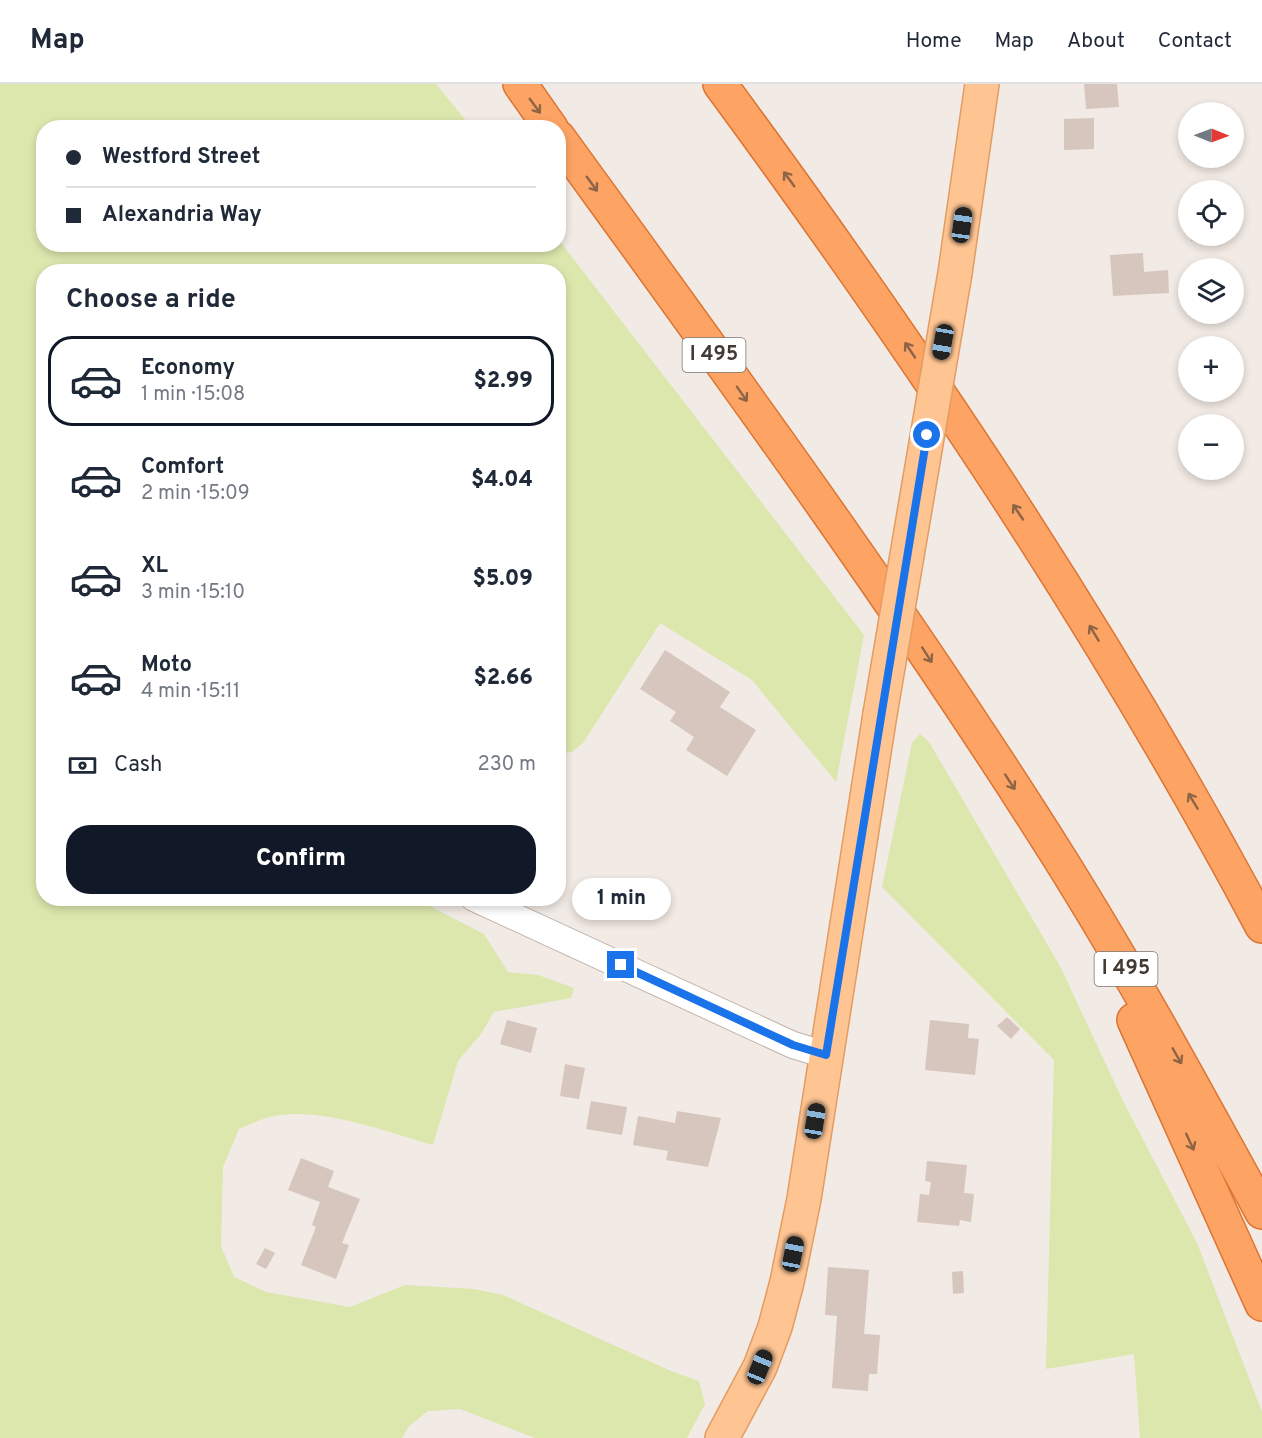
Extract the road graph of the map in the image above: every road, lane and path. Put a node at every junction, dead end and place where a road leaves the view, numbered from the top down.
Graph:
1 (519, 84) edge
2 (720, 84) edge
3 (982, 84) edge
4 (545, 120) edge
5 (566, 148) edge
6 (1217, 842) junction
7 (1060, 860) junction
8 (491, 906) edge
9 (1262, 909) edge
10 (1262, 926) edge
11 (826, 1055) junction
12 (1262, 1212) edge
13 (1262, 1304) edge
14 (722, 1438) edge

1 -> 4 highway
6 -> 2 highway
3 - 11 main road, bridge
5 -> 7 highway, I 495
6 - 9 highway
6 - 10 highway
7 -> 12 highway, I 495
7 -> 13 highway
8 - 11 street
11 - 14 main road

